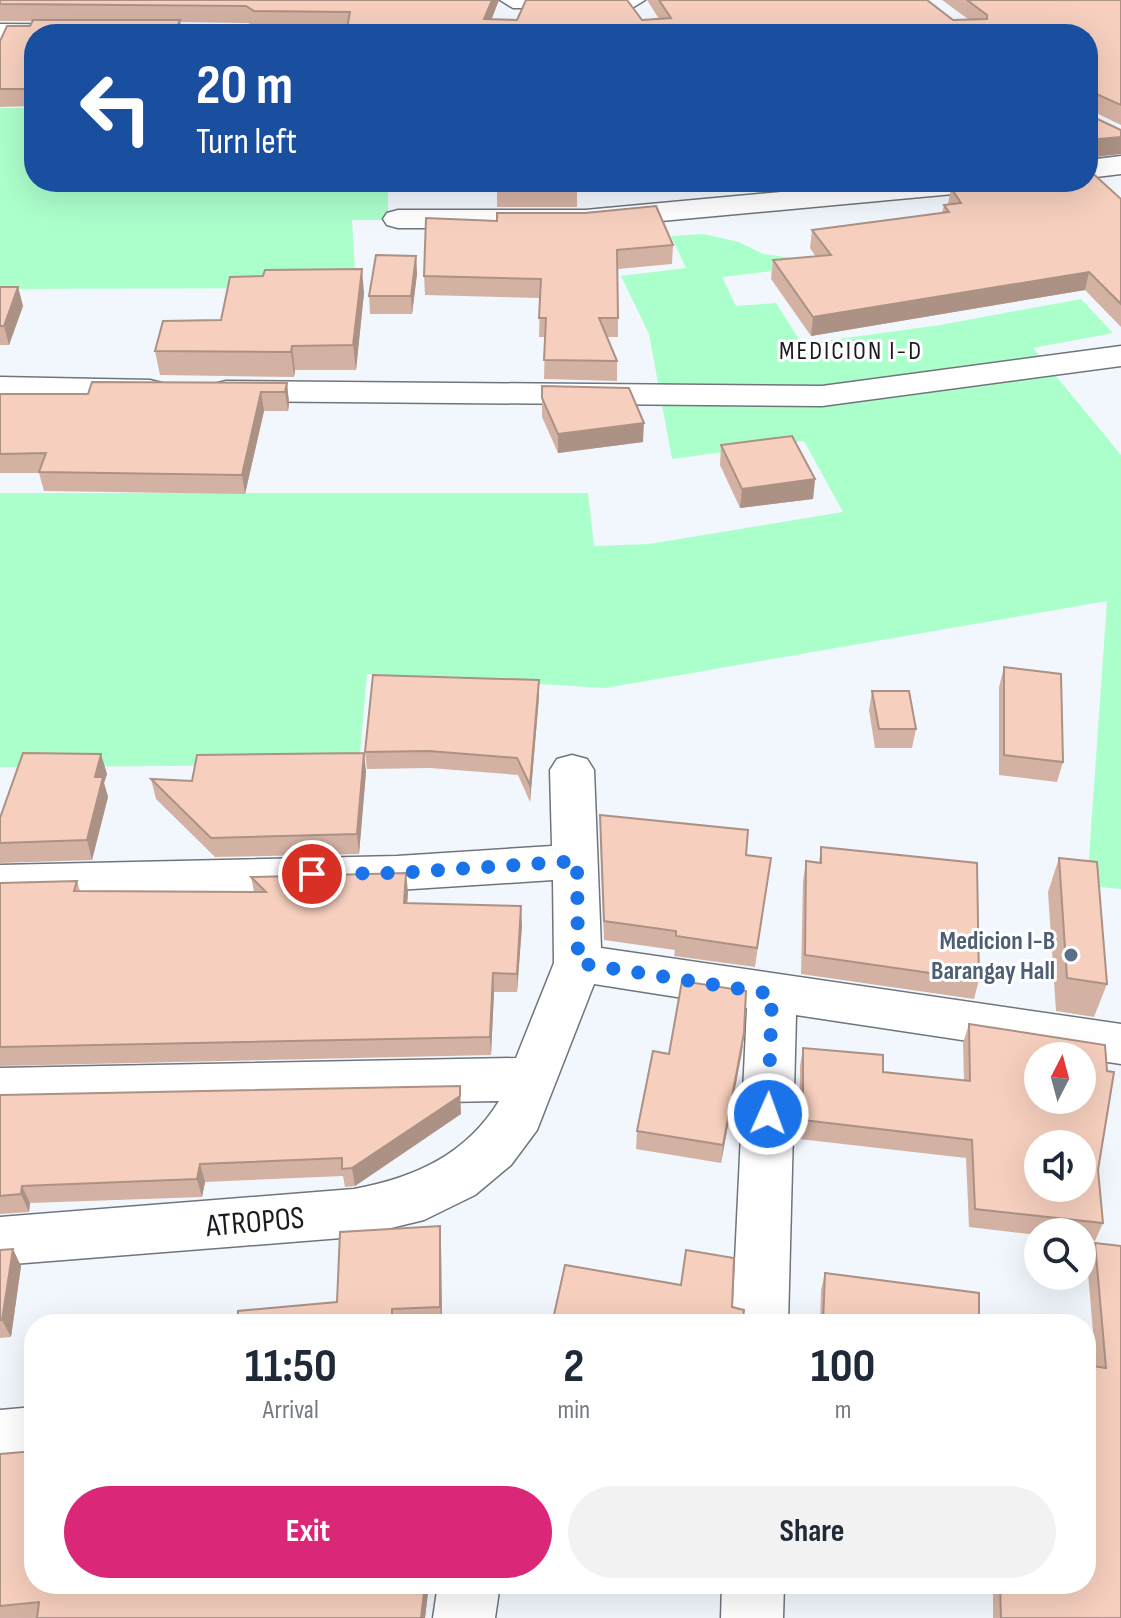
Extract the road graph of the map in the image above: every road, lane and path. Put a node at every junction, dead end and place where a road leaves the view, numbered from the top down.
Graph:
1 (514, 0) edge
2 (632, 0) edge
3 (508, 24) edge
4 (647, 24) edge
5 (0, 32) edge
6 (24, 32) edge
7 (1121, 165) edge
8 (1098, 168) edge
9 (744, 192) edge
10 (672, 195) edge
11 (398, 219) dead end
12 (1121, 356) edge
13 (0, 387) edge
14 (572, 770) dead end
15 (577, 861) junction
16 (0, 882) edge
17 (578, 963) junction
18 (772, 994) junction
19 (1121, 1044) edge
20 (533, 1079) junction
21 (0, 1089) edge
22 (0, 1241) edge
23 (760, 1314) edge
24 (24, 1437) edge
25 (0, 1439) edge
26 (468, 1594) edge
27 (753, 1594) edge
28 (464, 1618) edge
29 (752, 1618) edge

1 - 2 street
1 - 3 street
2 - 4 street
5 - 6 street
7 - 8 street
9 - 10 street
10 - 11 street
12 - 13 street
14 - 15 street
15 - 16 street
15 - 17 street
17 - 18 street
17 - 20 street, ATROPOS
18 - 19 street
18 - 23 street
20 - 21 street
20 - 22 street, ATROPOS
24 - 25 street
26 - 28 street
27 - 29 street

